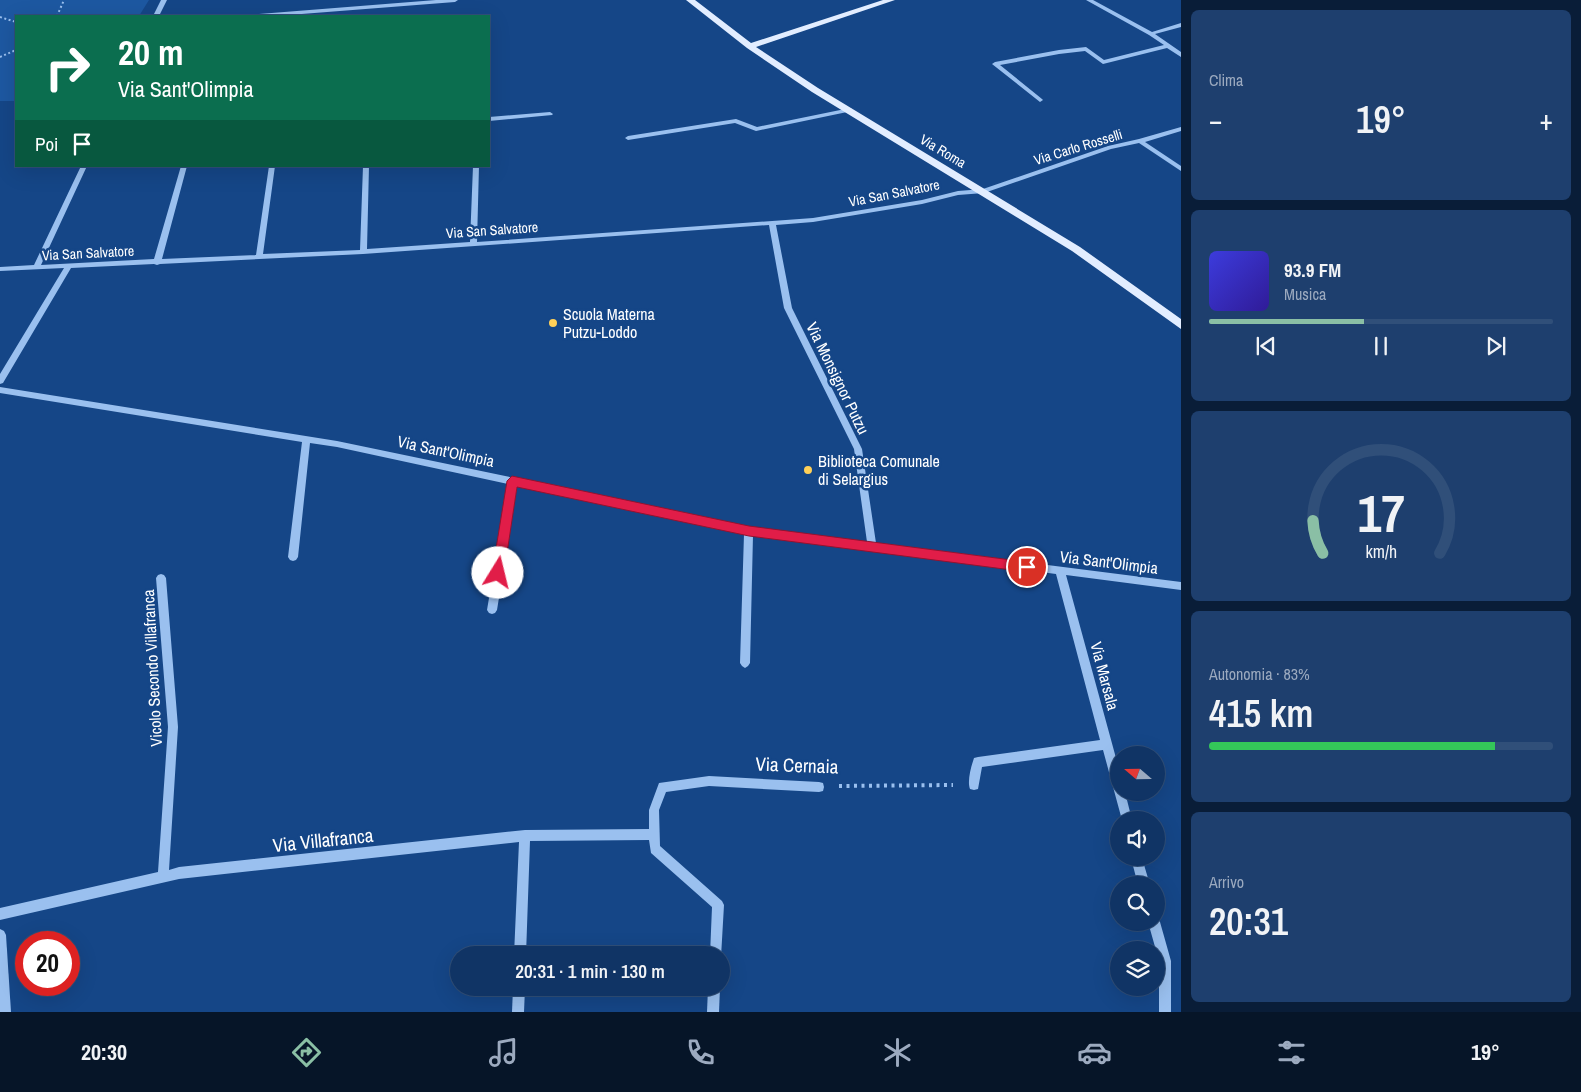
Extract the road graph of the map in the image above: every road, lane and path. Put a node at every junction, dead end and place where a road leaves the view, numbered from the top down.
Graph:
1 (64, 0) edge
2 (164, 0) edge
3 (456, 0) edge
4 (690, 0) edge
5 (891, 0) edge
6 (1089, 0) edge
7 (373, 6) junction
8 (57, 15) edge
9 (156, 15) edge
10 (293, 15) edge
11 (373, 15) edge
12 (0, 17) edge
13 (15, 22) edge
14 (1181, 24) edge
15 (1151, 34) junction
16 (750, 46) junction
17 (1168, 46) junction
18 (15, 50) edge
19 (1181, 55) edge
20 (0, 57) edge
21 (1040, 100) dead end
22 (850, 110) junction
23 (550, 114) dead end
24 (490, 119) edge
25 (1181, 130) edge
26 (628, 138) dead end
27 (1140, 141) junction
28 (84, 167) edge
29 (184, 167) edge
30 (272, 167) edge
31 (366, 167) edge
32 (476, 167) edge
33 (1181, 169) edge
34 (984, 191) junction
35 (772, 223) junction
36 (473, 244) junction
37 (363, 252) junction
38 (259, 257) junction
39 (157, 262) junction
40 (68, 266) junction
41 (36, 268) junction
42 (0, 269) edge
43 (1181, 324) edge
44 (0, 381) edge
45 (0, 390) edge
46 (306, 439) junction
47 (512, 481) junction
48 (749, 531) junction
49 (872, 547) junction
50 (293, 557) dead end
51 (1060, 571) junction
52 (162, 578) dead end
53 (1181, 586) edge
54 (492, 610) dead end
55 (745, 663) dead end
56 (1106, 744) junction
57 (1110, 758) edge
58 (974, 786) joint
59 (819, 787) joint
60 (654, 834) junction
61 (524, 836) junction
62 (163, 877) junction
63 (0, 914) edge
64 (1156, 931) edge
65 (0, 935) edge
66 (520, 946) edge
67 (716, 946) edge
68 (519, 996) edge
69 (714, 996) edge
70 (4, 1012) edge
71 (518, 1012) edge
72 (713, 1012) edge
73 (1165, 1012) edge

1 - 8 path
2 - 9 street
3 - 7 street
4 - 16 main road, Via Roma
5 - 16 main road
6 - 15 street
7 - 10 street
7 - 11 street
12 - 13 path
14 - 15 street
15 - 17 street
16 - 22 main road, Via Roma
17 - 19 street
17 - 21 street
18 - 20 path
22 - 26 street
22 - 34 main road, Via Roma
23 - 24 street
25 - 27 street, Via Carlo Rosselli
27 - 33 street
27 - 34 street, Via Carlo Rosselli
28 - 41 street
29 - 39 street
30 - 38 street
31 - 37 street
32 - 36 street
34 - 35 street, Via San Salvatore
34 - 43 main road, Via Roma
35 - 36 street, Via San Salvatore
35 - 49 street, Via Monsignor Putzu
36 - 37 street, Via San Salvatore
37 - 38 street, Via San Salvatore
38 - 39 street, Via San Salvatore
39 - 40 street, Via San Salvatore
40 - 41 street, Via San Salvatore
40 - 44 street
41 - 42 street, Via San Salvatore
45 - 46 street, Via Sant'Olimpia
46 - 47 street, Via Sant'Olimpia
46 - 50 street
47 - 48 street, Via Sant'Olimpia
47 - 54 street
48 - 49 street, Via Sant'Olimpia
48 - 55 street
49 - 51 street, Via Sant'Olimpia
51 - 53 street, Via Sant'Olimpia
51 - 56 street, Via Marsala
52 - 62 street, Vicolo Secondo Villafranca
56 - 57 street, Via Marsala
56 - 58 street
58 - 59 path, Via Cernaia
59 - 60 street, Via Cernaia
60 - 61 street, Via Villafranca
60 - 67 street, Via Cernaia
61 - 62 street, Via Villafranca
61 - 66 street
62 - 63 street, Via Villafranca
64 - 73 street
65 - 70 street
68 - 71 street
69 - 72 street

